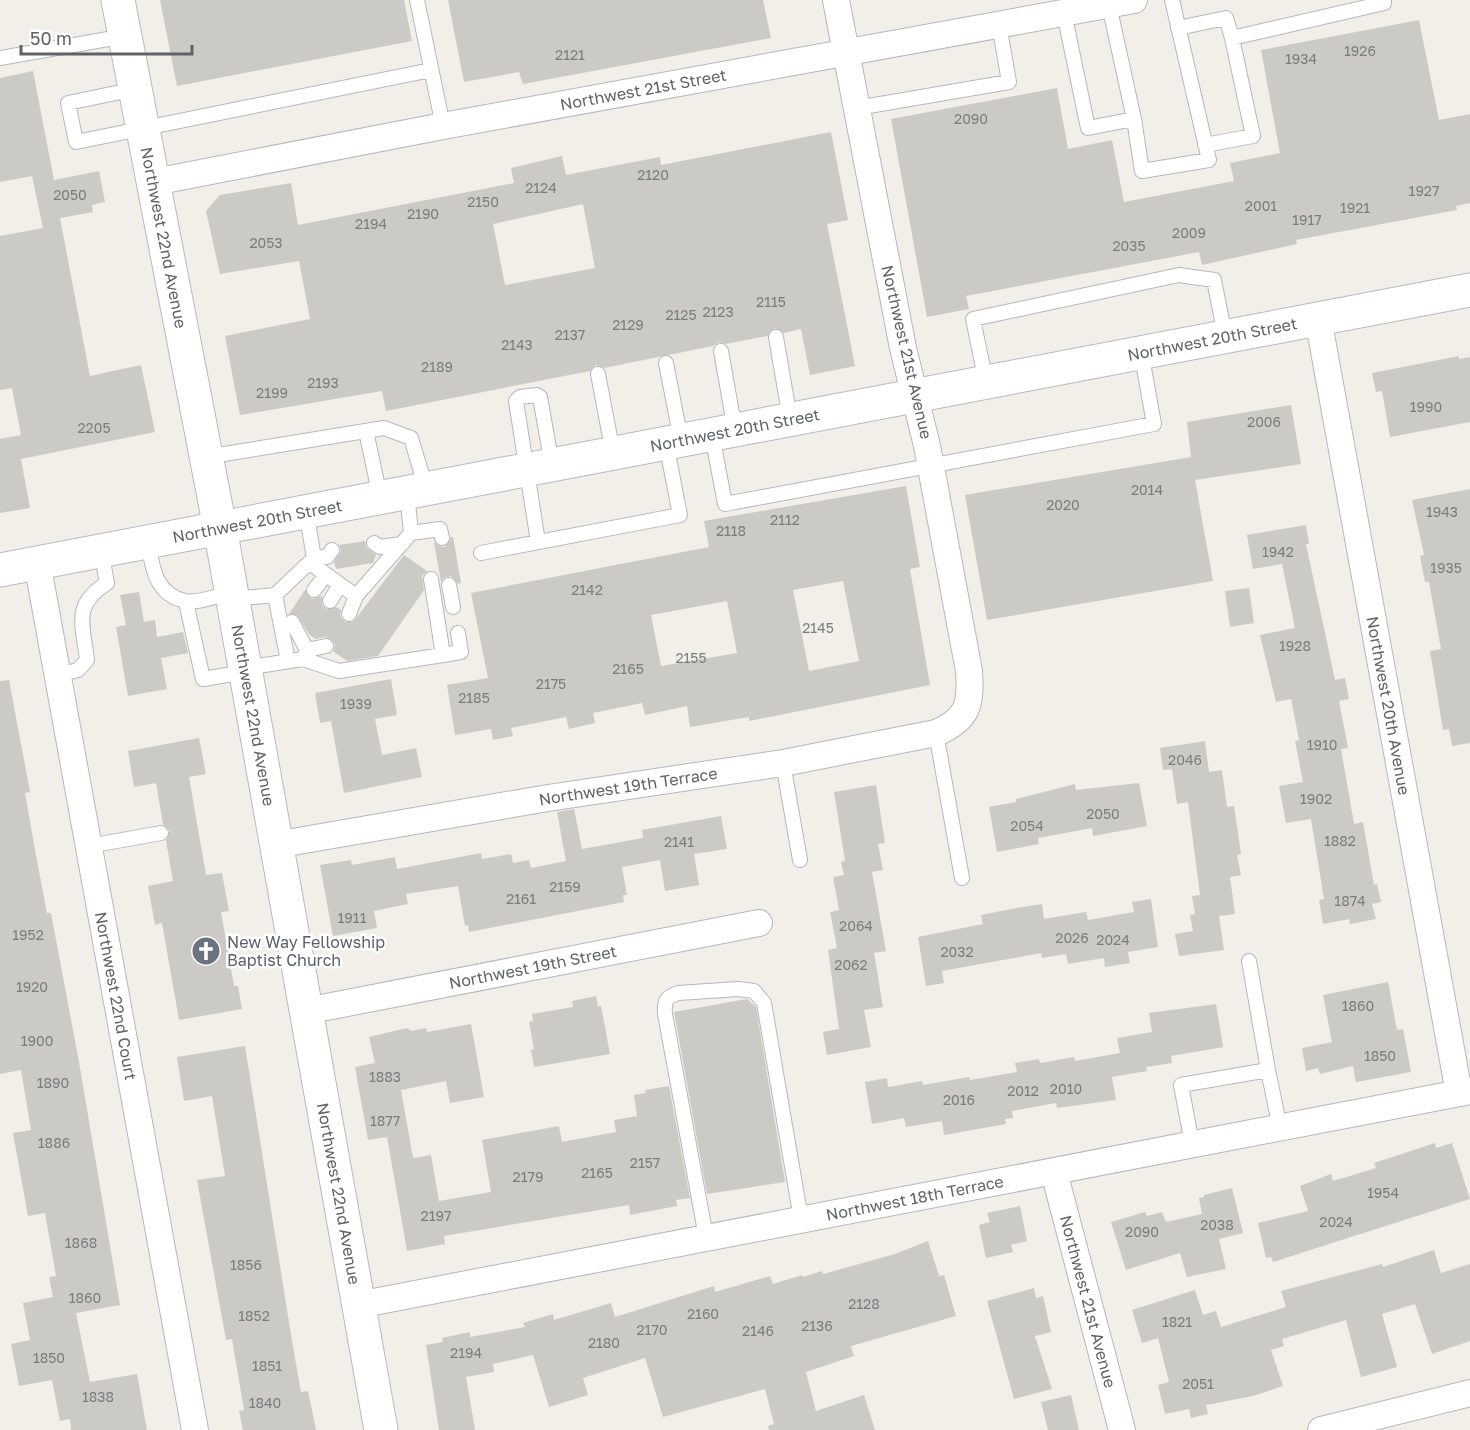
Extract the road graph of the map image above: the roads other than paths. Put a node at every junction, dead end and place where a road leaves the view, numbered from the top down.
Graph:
1 (118, 0) edge
2 (417, 0) edge
3 (836, 0) edge
4 (1134, 0) edge
5 (1172, 0) edge
6 (1384, 1) edge
7 (1109, 5) junction
8 (1064, 13) junction
9 (999, 24) junction
10 (1178, 27) junction
11 (125, 36) junction
12 (1232, 38) junction
13 (845, 52) junction
14 (0, 58) edge
15 (431, 70) junction
16 (135, 88) junction
17 (856, 108) junction
18 (1134, 119) junction
19 (443, 126) junction
20 (144, 128) junction
21 (1205, 145) junction
22 (154, 182) junction
23 (1470, 290) edge
24 (1318, 318) junction
25 (1225, 336) junction
26 (776, 337) dead end
27 (721, 351) dead end
28 (1141, 352) junction
29 (666, 363) dead end
30 (598, 374) dead end
31 (986, 382) junction
32 (915, 395) junction
33 (790, 419) junction
34 (366, 430) junction
35 (698, 437) junction
36 (613, 453) junction
37 (206, 457) junction
38 (931, 464) junction
39 (538, 467) junction
40 (404, 492) junction
41 (306, 511) junction
42 (220, 528) junction
43 (411, 533) junction
44 (442, 538) dead end
45 (148, 542) junction
46 (538, 542) junction
47 (376, 548) dead end
48 (101, 550) junction
49 (398, 552) junction
50 (481, 553) dead end
51 (324, 558) junction
52 (37, 562) junction
53 (0, 570) edge
54 (326, 575) junction
55 (431, 579) dead end
56 (340, 585) junction
57 (449, 585) dead end
58 (314, 590) dead end
59 (275, 595) junction
60 (420, 595) dead end
61 (232, 596) junction
62 (356, 596) junction
63 (330, 601) dead end
64 (186, 602) junction
65 (434, 605) junction
66 (453, 607) dead end
67 (349, 614) dead end
68 (292, 622) dead end
69 (307, 633) dead end
70 (458, 633) dead end
71 (326, 646) dead end
72 (305, 655) junction
73 (443, 655) junction
74 (288, 661) junction
75 (245, 670) junction
76 (58, 675) junction
77 (969, 705) joint
78 (936, 733) junction
79 (783, 763) junction
80 (161, 833) dead end
81 (275, 845) junction
82 (89, 846) junction
83 (800, 860) dead end
84 (962, 878) dead end
85 (759, 923) dead end
86 (1249, 961) dead end
87 (306, 1011) junction
88 (1268, 1070) junction
89 (1465, 1092) edge
90 (1280, 1128) junction
91 (1192, 1144) junction
92 (1054, 1172) junction
93 (801, 1219) junction
94 (706, 1237) junction
95 (358, 1305) junction
96 (1470, 1393) edge
97 (195, 1430) edge
98 (381, 1430) edge
99 (1122, 1430) edge
100 (1321, 1430) edge

1 - 11 main road, Northwest 22nd Avenue
2 - 15 lane
3 - 13 street, Northwest 21st Avenue
4 - 7 street, Northwest 21st Street
5 - 10 lane
6 - 12 lane
7 - 8 street, Northwest 21st Street
7 - 18 lane
8 - 9 street, Northwest 21st Street
8 - 18 lane
9 - 13 street, Northwest 21st Street
9 - 17 lane
10 - 12 lane
10 - 21 lane
11 - 14 lane
11 - 16 main road, Northwest 22nd Avenue
12 - 21 lane
13 - 17 street, Northwest 21st Avenue
13 - 19 street, Northwest 21st Street
15 - 19 lane
15 - 20 lane
16 - 20 main road, Northwest 22nd Avenue
16 - 20 lane
17 - 32 street, Northwest 21st Avenue
18 - 21 lane
19 - 22 street, Northwest 21st Street
20 - 22 main road, Northwest 22nd Avenue
22 - 37 main road, Northwest 22nd Avenue
23 - 24 main road, Northwest 20th Street
24 - 25 main road, Northwest 20th Street
24 - 89 street, Northwest 20th Avenue
25 - 28 main road, Northwest 20th Street
25 - 31 lane
26 - 33 lane
27 - 35 lane
28 - 31 main road, Northwest 20th Street
28 - 38 lane
29 - 35 lane
30 - 36 lane
31 - 32 main road, Northwest 20th Street
32 - 33 main road, Northwest 20th Street
32 - 38 street, Northwest 21st Avenue
33 - 35 main road, Northwest 20th Street
34 - 37 lane
34 - 40 lane
34 - 40 lane
35 - 36 main road, Northwest 20th Street
35 - 38 lane
35 - 46 lane
36 - 39 main road, Northwest 20th Street
37 - 42 main road, Northwest 22nd Avenue
38 - 77 street, Northwest 21st Avenue
39 - 40 main road, Northwest 20th Street
39 - 46 lane
40 - 41 main road, Northwest 20th Street
40 - 43 lane
41 - 42 main road, Northwest 20th Street
41 - 51 lane
42 - 45 main road, Northwest 20th Street
42 - 61 main road, Northwest 22nd Avenue
43 - 44 lane
43 - 49 lane
45 - 48 main road, Northwest 20th Street
45 - 64 lane
46 - 50 lane
47 - 49 lane
48 - 52 main road, Northwest 20th Street
48 - 76 lane
49 - 62 lane
51 - 54 lane
51 - 59 lane
52 - 53 main road, Northwest 20th Street
52 - 76 street, Northwest 22nd Court
54 - 56 lane
54 - 58 lane
55 - 65 lane
56 - 62 lane
56 - 63 lane
57 - 66 lane
59 - 61 lane
59 - 74 lane
60 - 65 lane
61 - 64 lane
61 - 75 main road, Northwest 22nd Avenue
62 - 67 lane
64 - 75 lane
65 - 73 lane
68 - 72 lane
69 - 72 lane
70 - 73 lane
71 - 72 lane
72 - 73 lane
72 - 74 lane
74 - 75 lane
75 - 81 main road, Northwest 22nd Avenue
76 - 82 street, Northwest 22nd Court
77 - 78 street, Northwest 19th Terrace
78 - 79 street, Northwest 19th Terrace
78 - 84 lane
79 - 81 street, Northwest 19th Terrace
79 - 83 lane
80 - 82 lane
81 - 87 main road, Northwest 22nd Avenue
82 - 97 street, Northwest 22nd Court
85 - 87 street, Northwest 19th Street
86 - 88 lane
87 - 95 main road, Northwest 22nd Avenue
88 - 90 lane
88 - 91 lane
89 - 90 street, Northwest 18th Terrace
90 - 91 street, Northwest 18th Terrace
91 - 92 street, Northwest 18th Terrace
92 - 93 street, Northwest 18th Terrace
92 - 99 street, Northwest 21st Avenue
93 - 94 street, Northwest 18th Terrace
93 - 94 lane
94 - 95 street, Northwest 18th Terrace
95 - 98 main road, Northwest 22nd Avenue
96 - 100 street

